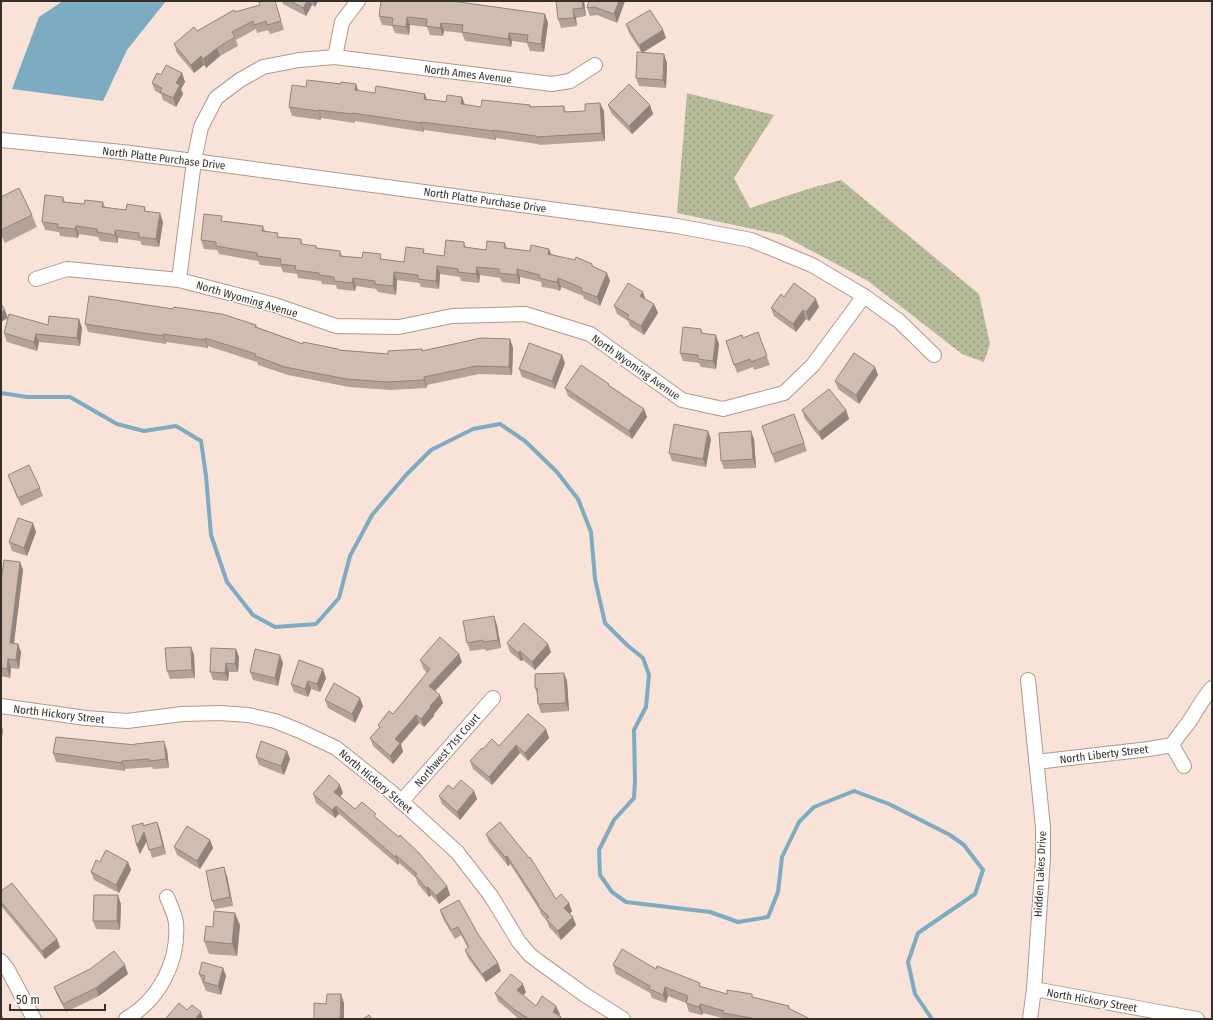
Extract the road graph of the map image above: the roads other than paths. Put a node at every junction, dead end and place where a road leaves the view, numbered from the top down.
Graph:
1 (358, 1) edge
2 (335, 57) junction
3 (595, 64) dead end
4 (1, 140) edge
5 (194, 161) junction
6 (36, 279) dead end
7 (179, 280) junction
8 (864, 296) junction
9 (934, 355) dead end
10 (1028, 680) dead end
11 (1212, 688) edge
12 (493, 698) dead end
13 (1, 706) edge
14 (1172, 745) junction
15 (1036, 762) junction
16 (1184, 766) dead end
17 (401, 802) junction
18 (167, 897) dead end
19 (1, 961) edge
20 (1034, 989) junction
21 (1177, 1017) edge
22 (34, 1019) edge
23 (126, 1019) edge
24 (623, 1019) edge
25 (1030, 1019) edge
26 (1197, 1019) edge

1 - 2 street
2 - 3 street, North Ames Avenue
2 - 5 street, North Ames Avenue
4 - 5 street, North Platte Purchase Drive
5 - 7 street, North Ames Avenue
5 - 8 street, North Platte Purchase Drive
6 - 7 street, North Wyoming Avenue
7 - 8 street, North Wyoming Avenue
8 - 9 street, North Platte Purchase Drive
10 - 15 street, Hidden Lakes Drive
11 - 14 street
12 - 17 street, Northwest 71st Court
13 - 17 street, North Hickory Street
14 - 15 street, North Liberty Street
14 - 16 street
15 - 20 street, Hidden Lakes Drive
17 - 24 street, North Hickory Street
18 - 23 street
19 - 22 street
20 - 21 street, North Hickory Street
20 - 25 street, Hidden Lakes Drive
21 - 26 street, North Hickory Street

